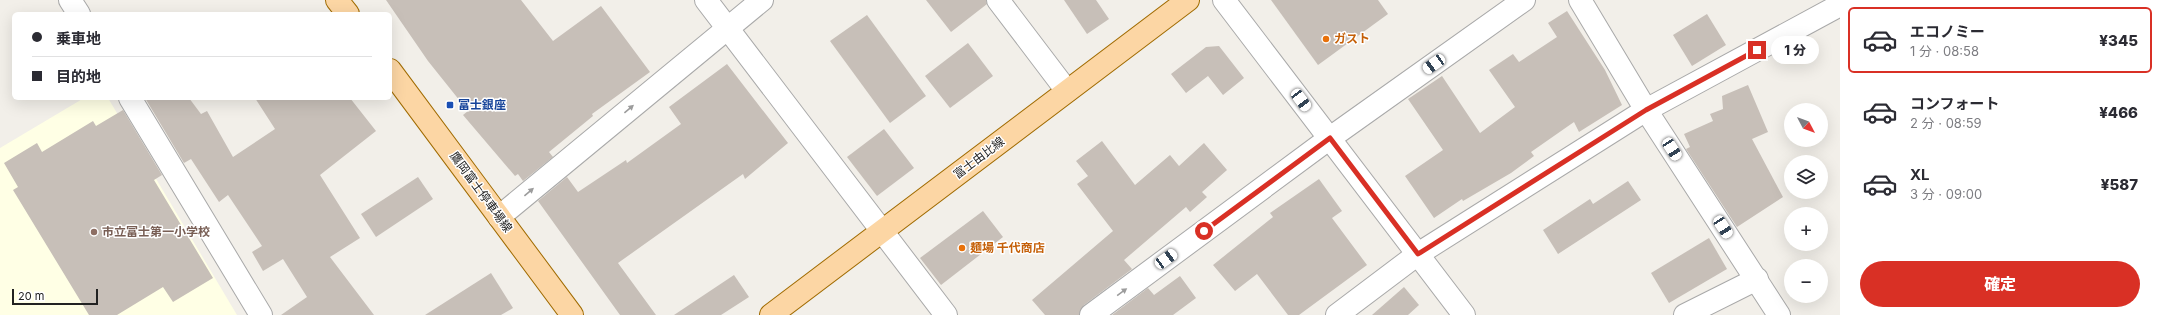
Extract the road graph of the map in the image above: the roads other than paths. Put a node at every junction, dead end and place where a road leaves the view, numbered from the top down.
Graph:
1 (70, 0) edge
2 (337, 0) edge
3 (706, 0) edge
4 (762, 0) edge
5 (998, 0) edge
6 (1188, 0) edge
7 (1224, 0) edge
8 (1524, 0) edge
9 (1580, 0) edge
10 (1840, 5) edge
11 (78, 12) edge
12 (346, 12) edge
13 (727, 28) junction
14 (392, 73) edge
15 (1067, 91) junction
16 (131, 100) edge
17 (1646, 110) junction
18 (1330, 138) junction
19 (499, 217) junction
20 (882, 232) junction
21 (1418, 254) junction
22 (1756, 279) junction
23 (261, 315) edge
24 (572, 315) edge
25 (771, 315) edge
26 (946, 315) edge
27 (1091, 315) edge
28 (1337, 315) edge
29 (1464, 315) edge
30 (1685, 315) edge
31 (1779, 315) edge

1 - 11 street
2 - 12 main road
3 - 13 street
4 - 13 street
5 - 15 street
6 - 15 main road, 富士由比線
7 - 18 street
8 - 18 street
9 - 17 street
10 - 17 street
19 -> 13 street
13 - 20 street
14 - 19 main road, 鷹岡富士停車場線
15 - 20 main road, 富士由比線
16 - 23 street
17 - 21 street
17 - 22 street
18 - 21 street
27 -> 18 street
19 - 24 main road, 鷹岡富士停車場線
20 - 25 main road, 富士由比線
20 - 26 street
21 - 28 street
21 - 29 street
22 - 30 street
22 - 31 street

